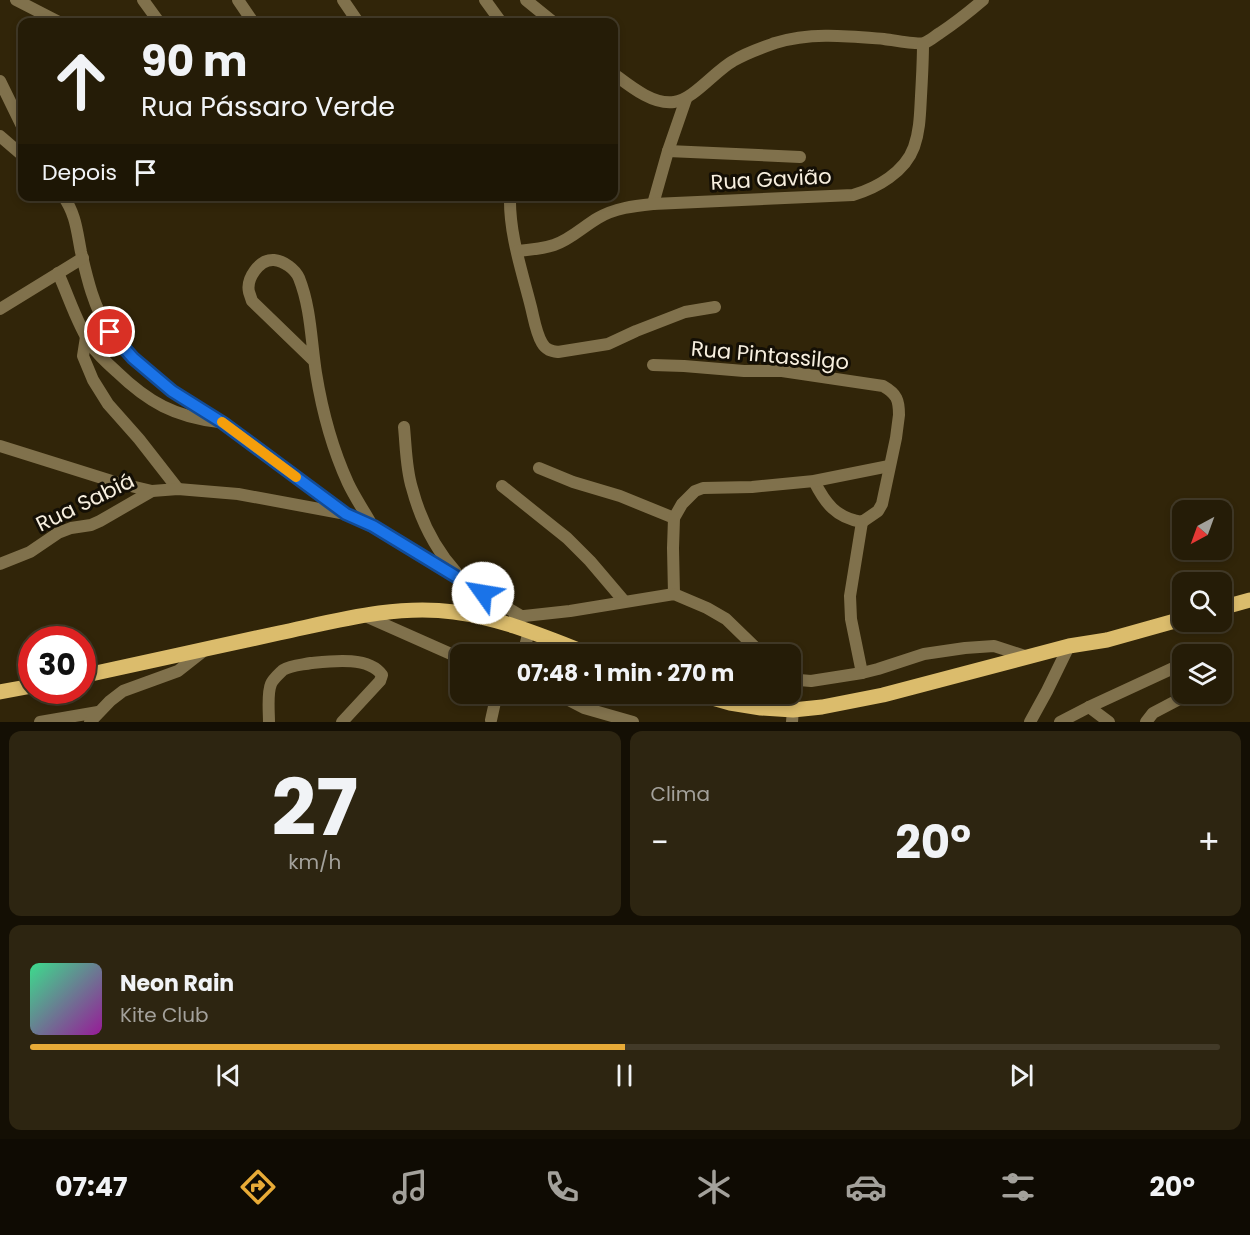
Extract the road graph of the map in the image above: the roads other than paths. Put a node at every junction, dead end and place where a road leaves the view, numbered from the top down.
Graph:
1 (16, 0) edge
2 (143, 0) edge
3 (238, 0) edge
4 (485, 0) edge
5 (525, 0) edge
6 (983, 0) edge
7 (349, 1) edge
8 (51, 18) edge
9 (156, 18) edge
10 (250, 18) edge
11 (356, 18) edge
12 (498, 18) edge
13 (548, 18) edge
14 (923, 44) junction
15 (618, 77) edge
16 (0, 81) edge
17 (686, 99) junction
18 (18, 118) edge
19 (0, 136) edge
20 (668, 151) junction
21 (18, 152) edge
22 (800, 157) dead end
23 (66, 201) edge
24 (510, 201) edge
25 (653, 204) junction
26 (517, 251) junction
27 (83, 258) junction
28 (58, 273) junction
29 (715, 307) dead end
30 (0, 309) edge
31 (86, 337) junction
32 (314, 361) junction
33 (653, 365) dead end
34 (223, 423) junction
35 (404, 427) dead end
36 (0, 446) edge
37 (890, 466) junction
38 (539, 468) dead end
39 (814, 481) junction
40 (502, 486) dead end
41 (178, 489) junction
42 (152, 491) junction
43 (346, 514) junction
44 (674, 518) junction
45 (862, 522) junction
46 (373, 526) junction
47 (0, 564) edge
48 (465, 582) junction
49 (674, 594) junction
50 (1250, 600) edge
51 (624, 601) junction
52 (1232, 605) edge
53 (362, 615) junction
54 (521, 616) junction
55 (499, 621) junction
56 (1172, 622) edge
57 (529, 631) junction
58 (526, 644) edge
59 (547, 644) edge
60 (752, 644) edge
61 (1068, 646) junction
62 (208, 648) junction
63 (450, 654) edge
64 (1028, 657) junction
65 (1172, 669) edge
66 (96, 672) edge
67 (862, 673) junction
68 (801, 680) edge
69 (18, 689) edge
70 (0, 692) edge
71 (1172, 703) edge
72 (494, 704) edge
73 (576, 704) edge
74 (736, 704) edge
75 (1089, 707) junction
76 (792, 716) edge
77 (94, 717) edge
78 (490, 721) edge
79 (40, 722) edge
80 (269, 722) edge
81 (342, 722) edge
82 (633, 722) edge
83 (1030, 722) edge
84 (1060, 722) edge
85 (1109, 722) edge
86 (1146, 722) edge

1 - 8 street
2 - 9 street
3 - 10 street
4 - 12 street
5 - 13 street
6 - 14 street
7 - 11 street
14 - 17 street
14 - 25 street, Rua Gavião
15 - 17 street
16 - 18 street
17 - 20 street
19 - 21 street
20 - 22 street
20 - 25 street
23 - 27 street
24 - 26 street
25 - 26 street, Rua Gavião
26 - 29 street
27 - 28 street
27 - 34 street
28 - 30 street
28 - 31 street
31 - 34 street
31 - 41 street
32 - 32 street
32 - 46 street
33 - 37 street, Rua Pintassilgo
34 - 43 street
35 - 48 street
36 - 42 street
37 - 39 street
37 - 45 street, Rua Pintassilgo
38 - 44 street
39 - 44 street
39 - 45 street
40 - 51 street
41 - 42 street, Rua Sabiá
41 - 43 street, Rua Sabiá
42 - 47 street, Rua Sabiá
43 - 46 street, Rua Sabiá
44 - 49 street
45 - 67 street
46 - 48 street, Rua Sabiá
48 - 54 street, Rua Sabiá
49 - 51 street
49 - 60 street
50 - 52 main road
51 - 54 street
53 - 55 main road
53 - 62 main road
53 - 63 street
54 - 55 street
55 - 57 main road
56 - 61 main road
57 - 58 street
57 - 59 main road
61 - 64 main road
61 - 83 street
62 - 66 main road
62 - 77 street
64 - 67 street
64 - 76 main road
65 - 75 street
67 - 68 street
69 - 70 main road
71 - 86 street
72 - 78 street
73 - 82 street
74 - 76 main road
75 - 84 street
75 - 85 street
77 - 79 street
80 - 81 street

